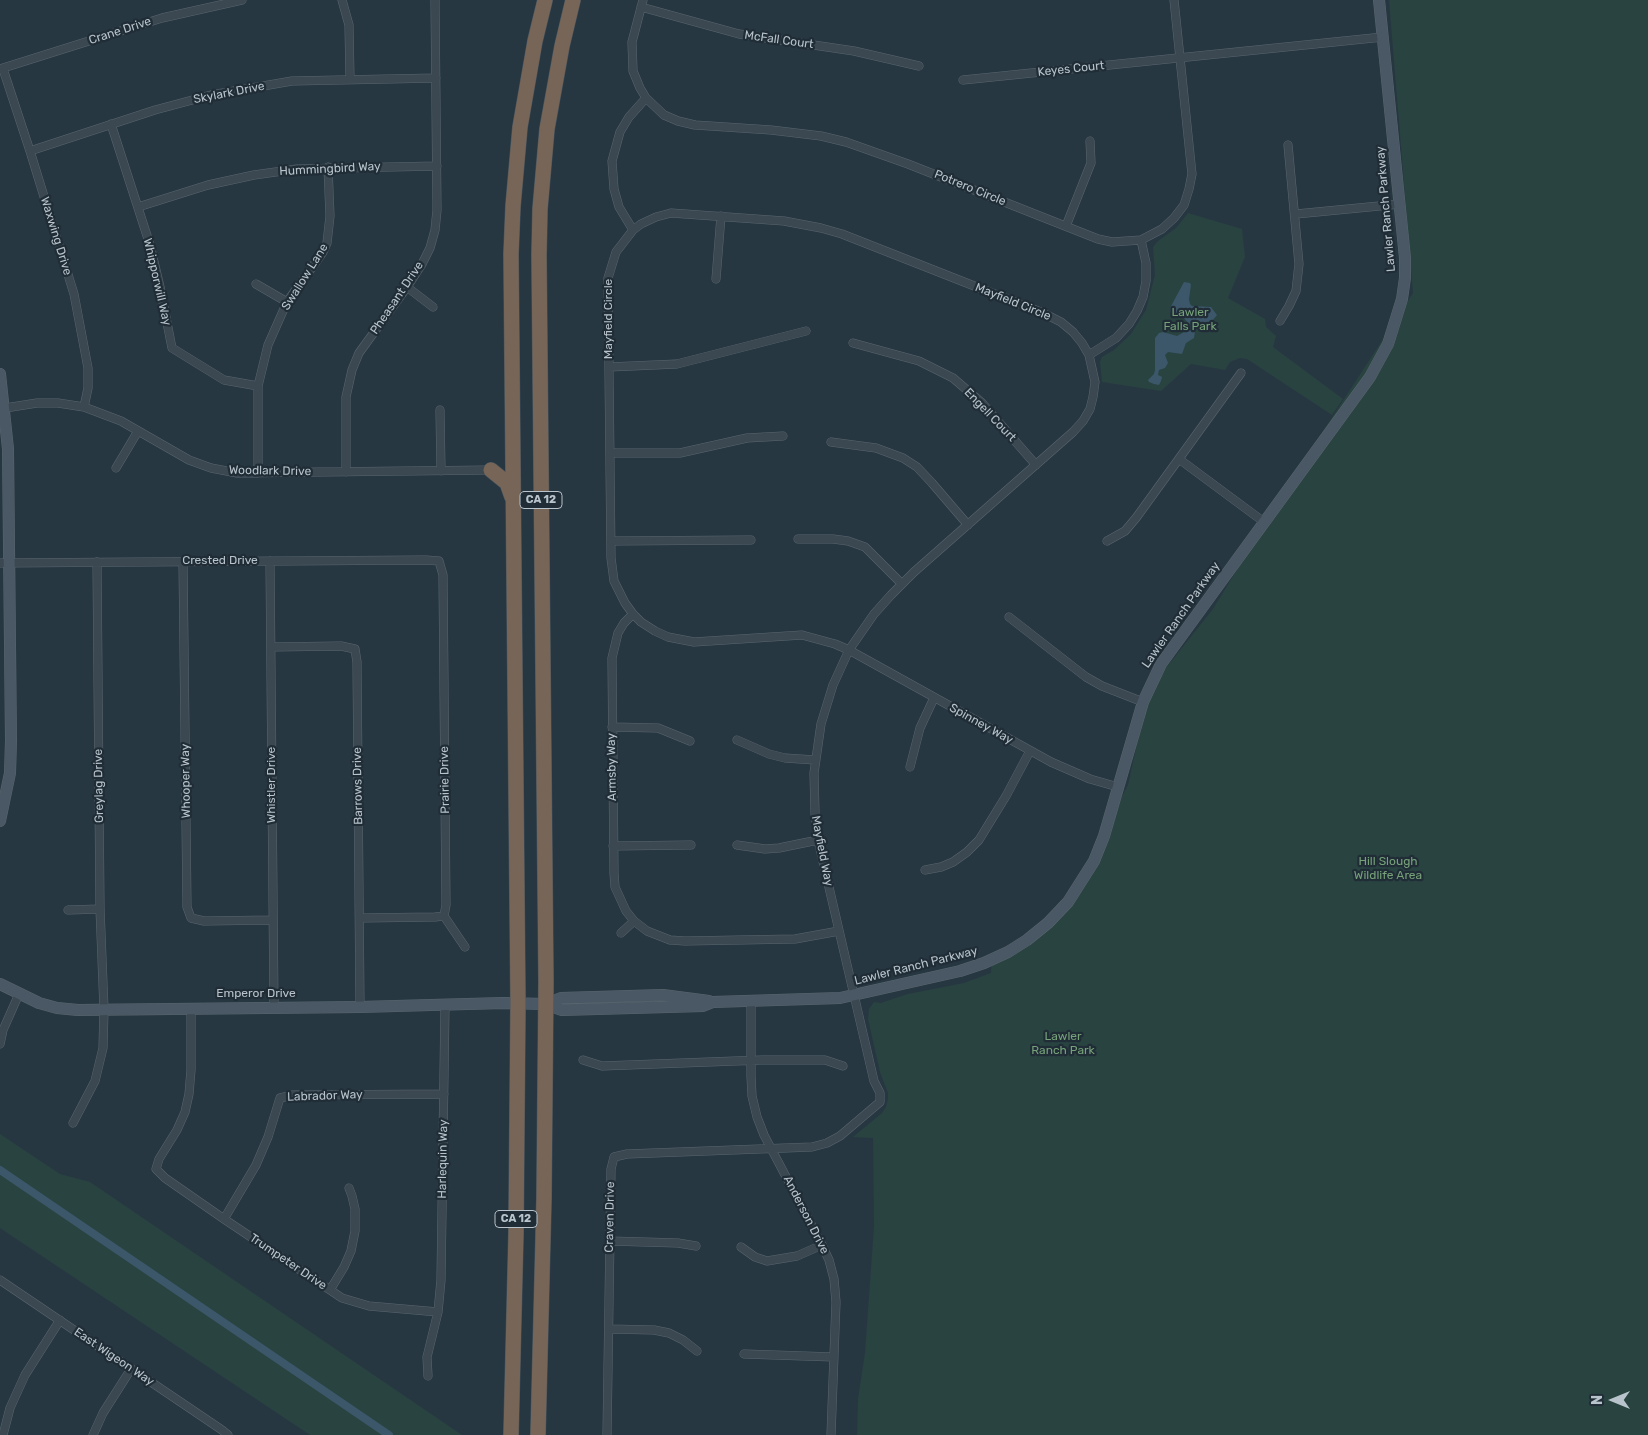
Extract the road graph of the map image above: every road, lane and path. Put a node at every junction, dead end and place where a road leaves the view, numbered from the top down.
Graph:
1 (242, 0) edge
2 (342, 0) edge
3 (435, 0) edge
4 (544, 0) edge
5 (573, 0) edge
6 (1174, 0) edge
7 (1379, 0) edge
8 (642, 4) edge
9 (1383, 37) junction
10 (1180, 58) junction
11 (919, 66) dead end
12 (1, 69) edge
13 (436, 78) junction
14 (350, 79) junction
15 (963, 80) dead end
16 (646, 98) junction
17 (111, 124) junction
18 (1090, 141) dead end
19 (1288, 145) dead end
20 (30, 151) junction
21 (436, 166) junction
22 (328, 168) junction
23 (1400, 204) junction
24 (138, 207) junction
25 (1296, 214) junction
26 (721, 216) junction
27 (1066, 226) junction
28 (633, 230) junction
29 (1140, 240) junction
30 (716, 279) dead end
31 (256, 284) dead end
32 (407, 287) junction
33 (287, 302) junction
34 (433, 307) dead end
35 (1280, 321) dead end
36 (806, 331) dead end
37 (853, 343) dead end
38 (1089, 355) junction
39 (609, 366) junction
40 (1241, 373) dead end
41 (0, 374) edge
42 (258, 386) junction
43 (84, 407) junction
44 (5, 408) junction
45 (440, 410) dead end
46 (138, 430) junction
47 (783, 436) dead end
48 (513, 440) junction
49 (830, 442) dead end
50 (610, 453) junction
51 (1179, 459) junction
52 (1036, 465) junction
53 (116, 468) dead end
54 (491, 470) junction
55 (441, 471) junction
56 (346, 472) junction
57 (258, 473) junction
58 (4, 476) edge
59 (514, 502) junction
60 (1264, 522) junction
61 (968, 525) junction
62 (798, 538) dead end
63 (751, 540) dead end
64 (1107, 540) dead end
65 (611, 541) junction
66 (183, 561) junction
67 (439, 561) joint
68 (5, 562) edge
69 (97, 562) junction
70 (270, 562) junction
71 (902, 584) junction
72 (633, 614) junction
73 (1010, 617) dead end
74 (271, 647) junction
75 (849, 650) junction
76 (934, 698) junction
77 (1143, 702) junction
78 (612, 727) junction
79 (737, 740) dead end
80 (690, 741) dead end
81 (1030, 751) junction
82 (815, 760) junction
83 (910, 767) dead end
84 (5, 772) edge
85 (1118, 787) junction
86 (0, 821) edge
87 (818, 840) junction
88 (691, 845) dead end
89 (737, 845) dead end
90 (613, 846) junction
91 (925, 870) dead end
92 (68, 910) dead end
93 (100, 910) junction
94 (444, 916) junction
95 (360, 918) junction
96 (273, 920) junction
97 (634, 921) junction
98 (840, 930) junction
99 (621, 934) dead end
100 (465, 947) dead end
101 (0, 984) edge
102 (19, 994) junction
103 (855, 995) junction
104 (751, 1002) junction
105 (518, 1003) junction
106 (545, 1004) junction
107 (445, 1005) junction
108 (360, 1007) junction
109 (274, 1008) junction
110 (104, 1009) junction
111 (191, 1009) junction
112 (0, 1044) edge
113 (583, 1060) dead end
114 (751, 1060) junction
115 (842, 1066) dead end
116 (444, 1094) junction
117 (73, 1123) dead end
118 (772, 1148) junction
119 (348, 1188) dead end
120 (224, 1219) junction
121 (610, 1241) junction
122 (696, 1246) dead end
123 (822, 1246) junction
124 (741, 1247) dead end
125 (0, 1280) edge
126 (330, 1290) junction
127 (438, 1312) junction
128 (60, 1320) junction
129 (609, 1330) junction
130 (697, 1351) dead end
131 (744, 1354) dead end
132 (834, 1356) junction
133 (131, 1369) junction
134 (428, 1376) dead end
135 (3, 1435) edge
136 (93, 1435) edge
137 (228, 1435) edge
138 (511, 1435) edge
139 (538, 1435) edge
140 (607, 1435) edge
141 (831, 1435) edge

1 - 12 street, Crane Drive
2 - 14 street
3 - 13 street, Pheasant Drive
4 - 48 highway, CA 12
5 - 106 highway, CA 12
6 - 10 street, Potrero Circle
7 - 9 street, Lawler Ranch Parkway
8 - 11 street, McFall Court
8 - 16 street, Potrero Circle
9 - 10 street, Keyes Court
9 - 23 street, Lawler Ranch Parkway
10 - 15 street, Keyes Court
10 - 29 street, Potrero Circle
12 - 20 street, Waxwing Drive
13 - 14 street, Skylark Drive
13 - 21 street, Pheasant Drive
14 - 17 street, Skylark Drive
16 - 27 street, Potrero Circle
16 - 28 street
17 - 20 street, Skylark Drive
17 - 24 street, Whipporwill Way
18 - 27 street
19 - 25 street
20 - 43 street, Waxwing Drive
21 - 22 street, Hummingbird Way
21 - 32 street, Pheasant Drive
22 - 24 street, Hummingbird Way
22 - 33 street, Swallow Lane
23 - 25 street
23 - 60 street, Lawler Ranch Parkway
24 - 42 street, Whipporwill Way
25 - 35 street
26 - 28 street, Mayfield Circle
26 - 30 street
26 - 38 street, Mayfield Circle
27 - 29 street, Potrero Circle
28 - 39 street, Mayfield Circle
29 - 38 street
31 - 33 street
32 - 34 street
32 - 56 street, Pheasant Drive
33 - 42 street, Swallow Lane
36 - 39 street
37 - 52 street, Engell Court
38 - 52 street, Mayfield Circle
39 - 50 street, Mayfield Circle
40 - 51 street
41 - 44 street
42 - 57 street, Swallow Lane
43 - 44 street, Woodlark Drive
43 - 46 street, Woodlark Drive
44 - 58 street
45 - 55 street
46 - 53 street
46 - 57 street, Woodlark Drive
47 - 50 street
48 - 54 highway
48 - 59 highway, CA 12
49 - 61 street
50 - 65 street, Mayfield Circle
51 - 60 street
51 - 64 street
52 - 61 street, Mayfield Circle
54 - 55 street, Woodlark Drive
54 - 59 highway
55 - 56 street, Woodlark Drive
56 - 57 street, Woodlark Drive
58 - 68 street
59 - 105 highway, CA 12
60 - 77 street, Lawler Ranch Parkway
61 - 71 street, Mayfield Circle
62 - 71 street
63 - 65 street
65 - 72 street, Mayfield Circle
66 - 69 street, Crested Drive
66 - 70 street, Crested Drive
66 - 96 street, Whooper Way
67 - 70 street, Crested Drive
67 - 94 street, Prairie Drive
68 - 69 street, Crested Drive
68 - 84 street
69 - 93 street, Greylag Drive
70 - 74 street, Whistler Drive
71 - 75 street, Mayfield Circle
72 - 75 street, Mayfield Circle
72 - 78 street, Armsby Way
73 - 77 street
74 - 95 street, Barrows Drive
74 - 96 street, Whistler Drive
75 - 76 street, Spinney Way
75 - 82 street, Mayfield Way
76 - 81 street, Spinney Way
76 - 83 street
77 - 85 street, Lawler Ranch Parkway
78 - 80 street
78 - 90 street, Armsby Way
79 - 82 street
81 - 85 street, Spinney Way
81 - 91 street
82 - 87 street, Mayfield Way
84 - 86 street
85 - 103 street, Lawler Ranch Parkway
87 - 89 street
87 - 98 street, Mayfield Way
88 - 90 street
90 - 97 street, Armsby Way
92 - 93 street
93 - 110 street, Greylag Drive
94 - 95 street
94 - 100 street
95 - 108 street, Barrows Drive
96 - 109 street, Whistler Drive
97 - 98 street, Armsby Way
97 - 99 street
98 - 103 street, Mayfield Way
101 - 102 street, Emperor Drive
102 - 110 street, Emperor Drive
102 - 112 street
103 - 104 street, Lawler Ranch Parkway
103 - 118 street, Mayfield Way
104 - 106 street, Lawler Ranch Parkway
104 - 114 street, Anderson Drive
105 - 106 street, Lawler Ranch Parkway
105 - 107 street, Emperor Drive
105 - 138 highway, CA 12
106 - 139 highway, CA 12
107 - 108 street, Emperor Drive
107 - 116 street, Harlequin Way
108 - 109 street, Emperor Drive
109 - 111 street, Emperor Drive
110 - 111 street, Emperor Drive
110 - 117 street, Greylag Drive
111 - 120 street, Trumpeter Drive
113 - 114 street
114 - 115 street
114 - 118 street, Anderson Drive
116 - 120 street, Labrador Way
116 - 127 street, Harlequin Way
118 - 121 street, Craven Drive
118 - 123 street, Anderson Drive
119 - 126 street
120 - 126 street, Trumpeter Drive
121 - 122 street
121 - 129 street, Craven Drive
123 - 124 street
123 - 132 street, Anderson Drive
125 - 128 street, East Wigeon Way
126 - 127 street, Trumpeter Drive
127 - 134 street, Harlequin Way
128 - 133 street, East Wigeon Way
128 - 135 street
129 - 130 street
129 - 140 street, Craven Drive
131 - 132 street
132 - 141 street, Anderson Drive
133 - 136 street
133 - 137 street, East Wigeon Way

